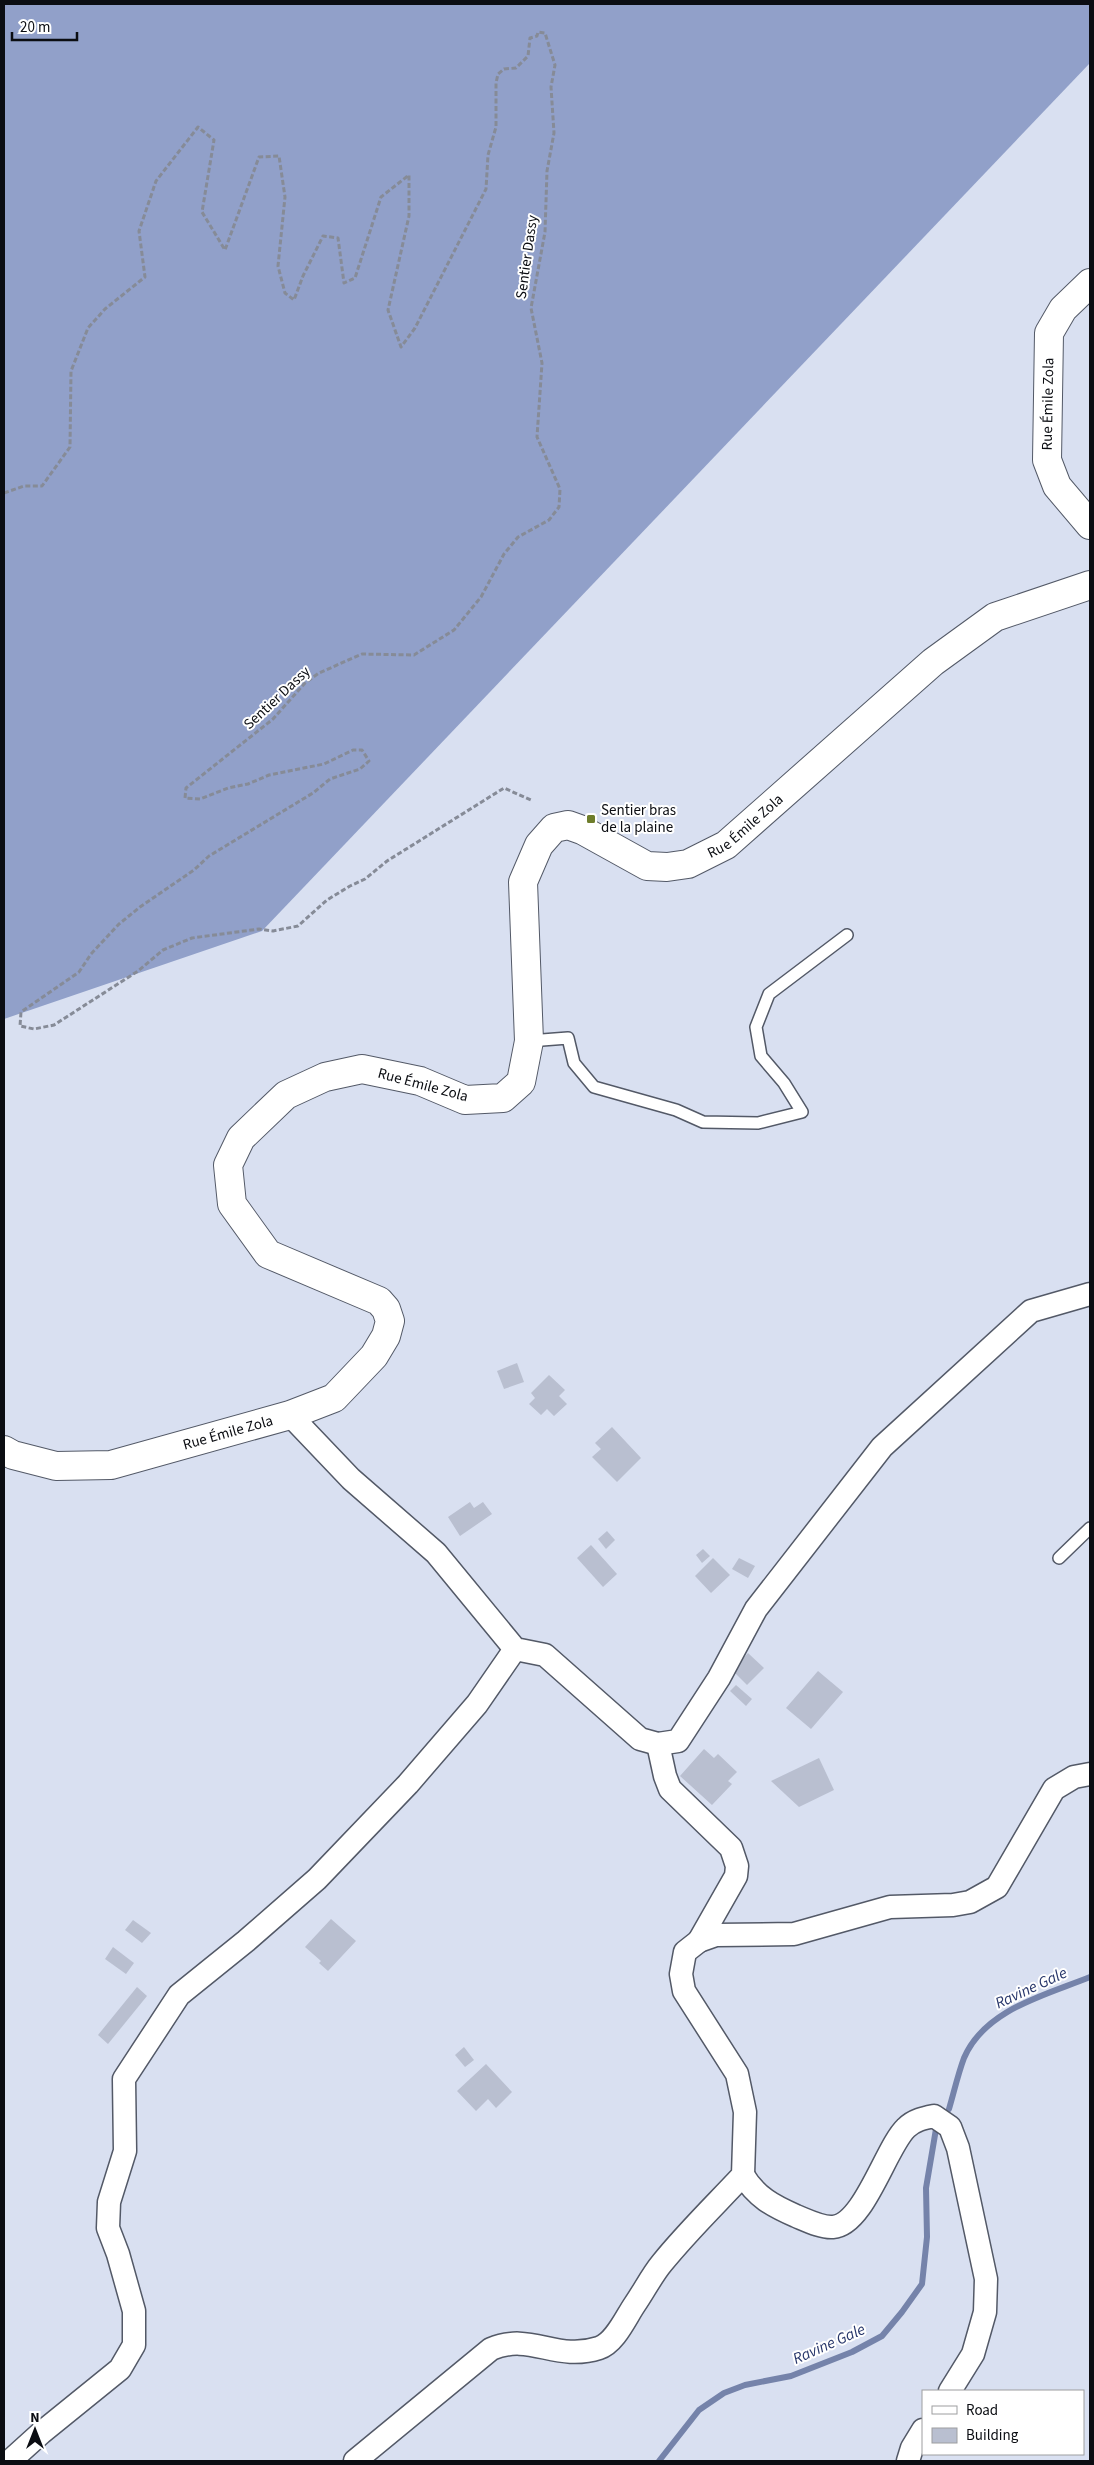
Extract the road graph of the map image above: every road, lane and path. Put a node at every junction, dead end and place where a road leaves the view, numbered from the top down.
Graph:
1 (1090, 283) edge
2 (4, 493) edge
3 (1090, 525) edge
4 (1090, 586) edge
5 (531, 800) dead end
6 (847, 935) dead end
7 (529, 1041) junction
8 (1090, 1294) edge
9 (290, 1415) junction
10 (4, 1450) edge
11 (1090, 1528) edge
12 (1059, 1558) dead end
13 (515, 1649) junction
14 (658, 1744) junction
15 (1090, 1774) edge
16 (699, 1941) junction
17 (743, 2175) junction
18 (951, 2390) edge
19 (922, 2432) edge
20 (10, 2461) edge
21 (355, 2461) edge
22 (908, 2461) edge

1 - 3 main road, Rue Émile Zola
2 - 5 path, Sentier Dassy
4 - 7 main road, Rue Émile Zola
6 - 7 lane
7 - 9 main road, Rue Émile Zola
8 - 14 street
9 - 10 main road, Rue Émile Zola
9 - 13 street
11 - 12 lane
13 - 14 street
13 - 20 street
14 - 16 street
15 - 16 street
16 - 17 street
17 - 18 street
17 - 21 street
19 - 22 street

